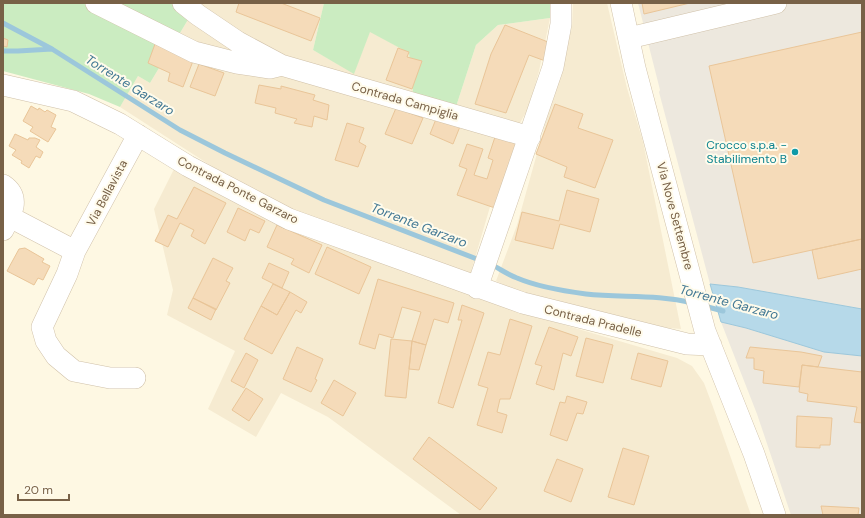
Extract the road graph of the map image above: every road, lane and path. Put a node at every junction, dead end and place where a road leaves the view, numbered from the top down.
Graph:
1 (96, 3) edge
2 (183, 3) edge
3 (561, 3) edge
4 (621, 3) edge
5 (776, 3) edge
6 (629, 38) junction
7 (280, 65) junction
8 (3, 85) edge
9 (138, 135) junction
10 (530, 137) junction
11 (3, 185) edge
12 (7, 224) edge
13 (75, 252) junction
14 (477, 288) junction
15 (708, 338) junction
16 (135, 378) dead end
17 (775, 515) edge

1 - 7 street, Contrada Campiglia
2 - 7 street, Contrada Campiglia
3 - 10 street
4 - 6 street, Via Nove Settembre
5 - 6 street
6 - 15 street, Via Nove Settembre
7 - 10 street, Contrada Campiglia
8 - 9 street, Contrada Ponte Garzaro
9 - 13 street, Via Bellavista
9 - 14 street, Contrada Ponte Garzaro
10 - 14 street
11 - 12 street
12 - 13 street
13 - 16 street, Via Bellavista
14 - 15 street, Contrada Pradelle
15 - 17 street, Via Nove Settembre

